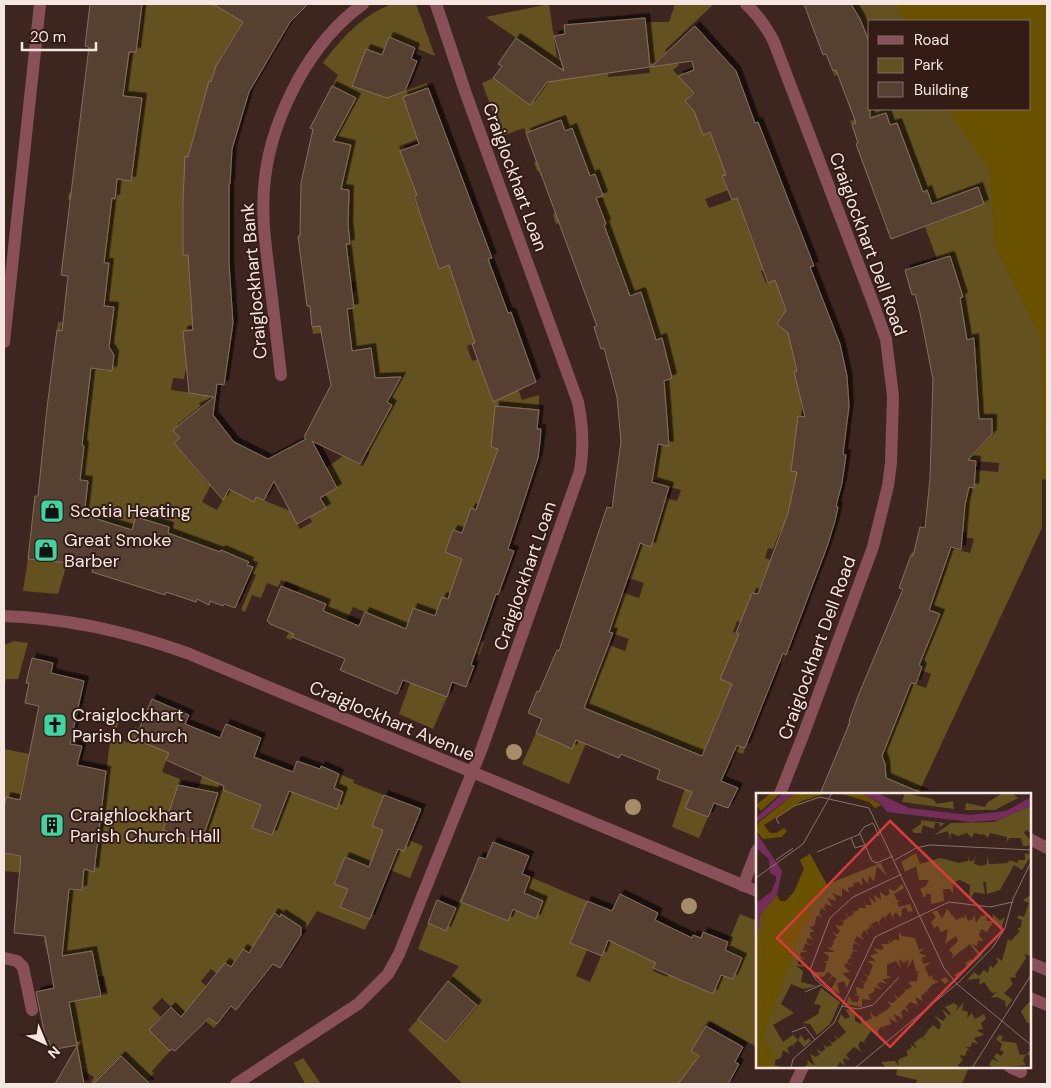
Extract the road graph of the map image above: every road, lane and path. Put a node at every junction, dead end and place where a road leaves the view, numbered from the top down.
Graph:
1 (40, 4) edge
2 (363, 4) edge
3 (436, 4) edge
4 (746, 4) edge
5 (4, 342) edge
6 (280, 375) dead end
7 (4, 616) edge
8 (472, 773) junction
9 (780, 793) edge
10 (1031, 840) edge
11 (1047, 848) edge
12 (756, 853) edge
13 (743, 886) junction
14 (756, 891) edge
15 (4, 958) edge
16 (1032, 964) dead end
17 (1047, 970) edge
18 (1031, 998) edge
19 (1047, 1005) edge
20 (32, 1010) dead end
21 (803, 1068) edge
22 (236, 1084) edge
23 (795, 1084) edge

1 - 5 street
2 - 6 street, Craiglockhart Bank
3 - 8 street, Craiglockhart Loan
4 - 9 street, Craiglockhart Dell Road
7 - 8 street, Craiglockhart Avenue
8 - 13 street, Craiglockhart Avenue
8 - 22 street, Craiglockhart Loan
10 - 11 street
12 - 13 street
13 - 14 street, Craiglockhart Avenue
15 - 20 street
16 - 17 street
18 - 19 street
21 - 23 street

